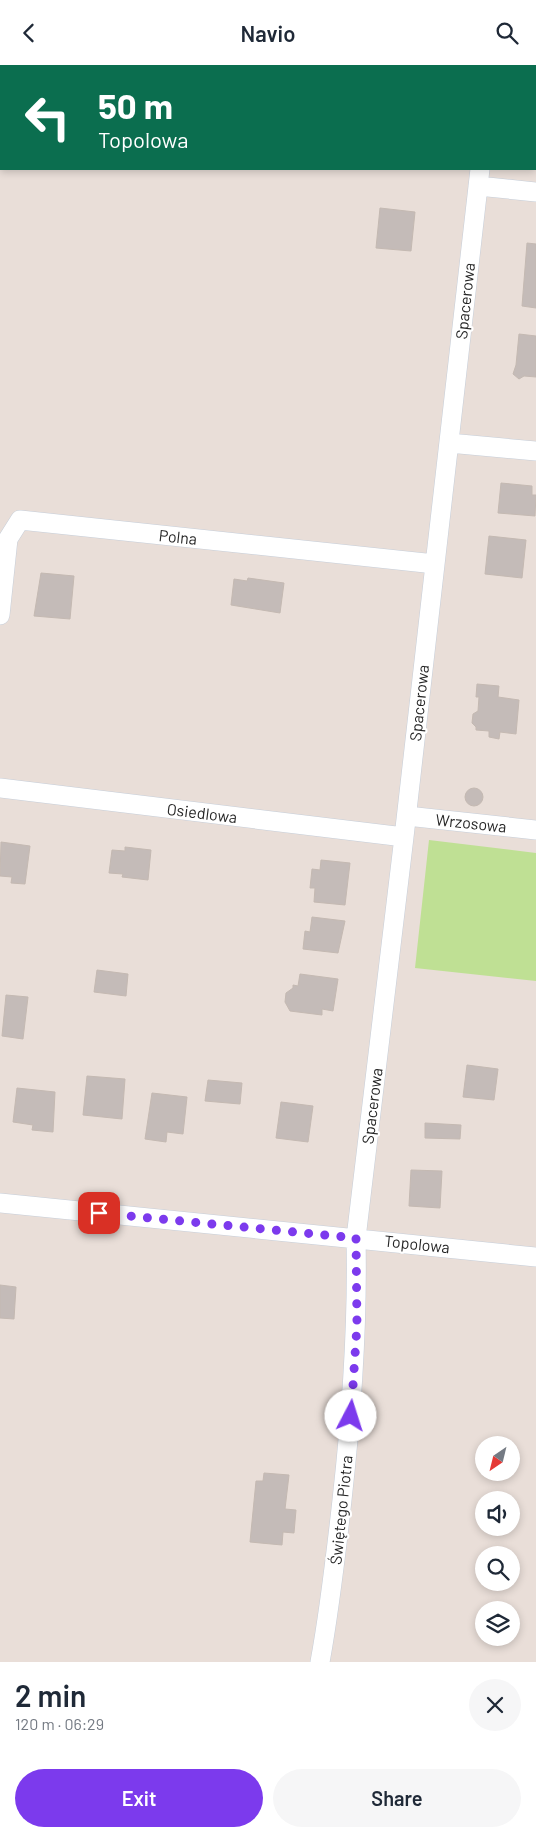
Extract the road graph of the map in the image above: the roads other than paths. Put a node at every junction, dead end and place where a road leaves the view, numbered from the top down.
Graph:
1 (479, 177) edge
2 (536, 192) edge
3 (450, 443) junction
4 (536, 451) edge
5 (435, 564) junction
6 (0, 615) edge
7 (0, 788) edge
8 (407, 816) junction
9 (536, 830) edge
10 (404, 837) junction
11 (0, 1203) edge
12 (356, 1238) junction
13 (536, 1257) edge
14 (320, 1662) edge

1 - 2 street
1 - 3 street, Spacerowa
3 - 4 street
3 - 5 street, Spacerowa
5 - 6 street, Polna
5 - 8 street, Spacerowa
7 - 10 street, Osiedlowa
8 - 9 street, Wrzosowa
8 - 10 street, Spacerowa
10 - 12 street, Spacerowa
11 - 12 street, Topolowa
12 - 13 street, Topolowa
12 - 14 street, Świętego Piotra

